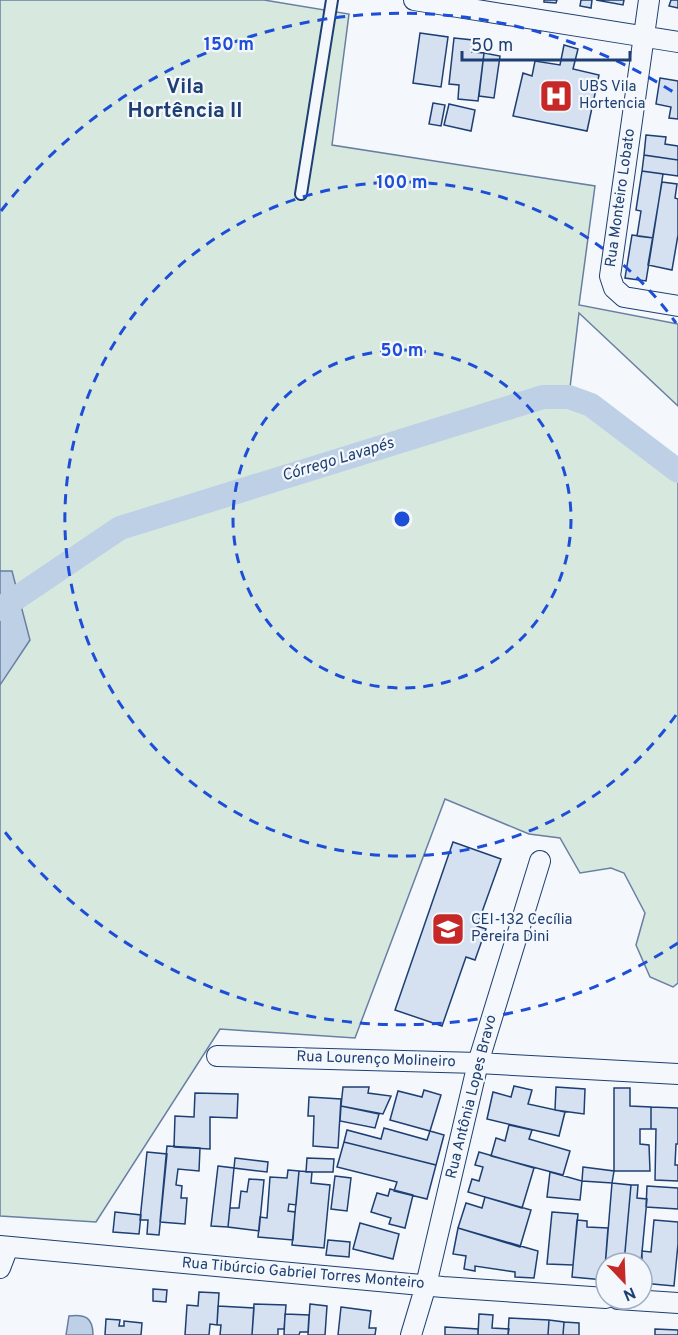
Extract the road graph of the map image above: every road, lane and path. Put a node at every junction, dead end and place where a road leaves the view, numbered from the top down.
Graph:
1 (332, 0) edge
2 (414, 0) edge
3 (649, 0) edge
4 (645, 36) junction
5 (678, 42) edge
6 (301, 194) dead end
7 (678, 306) edge
8 (540, 861) dead end
9 (217, 1056) dead end
10 (478, 1063) junction
11 (678, 1074) edge
12 (4, 1246) edge
13 (0, 1268) edge
14 (426, 1285) junction
15 (594, 1297) edge
16 (654, 1301) edge
17 (678, 1303) edge
18 (411, 1335) edge

1 - 6 lane
2 - 4 street
3 - 4 street, Rua Monteiro Lobato
4 - 5 street
4 - 7 street, Rua Monteiro Lobato
8 - 10 street, Rua Antônia Lopes Bravo
9 - 10 street, Rua Lourenço Molineiro
10 - 11 street, Rua Lourenço Molineiro
10 - 14 street, Rua Antônia Lopes Bravo
12 - 13 street
12 - 14 street, Rua Tibúrcio Gabriel Torres Monteiro
14 - 15 street, Rua Tibúrcio Gabriel Torres Monteiro
14 - 18 street, Rua Antônia Lopes Bravo
16 - 17 street

